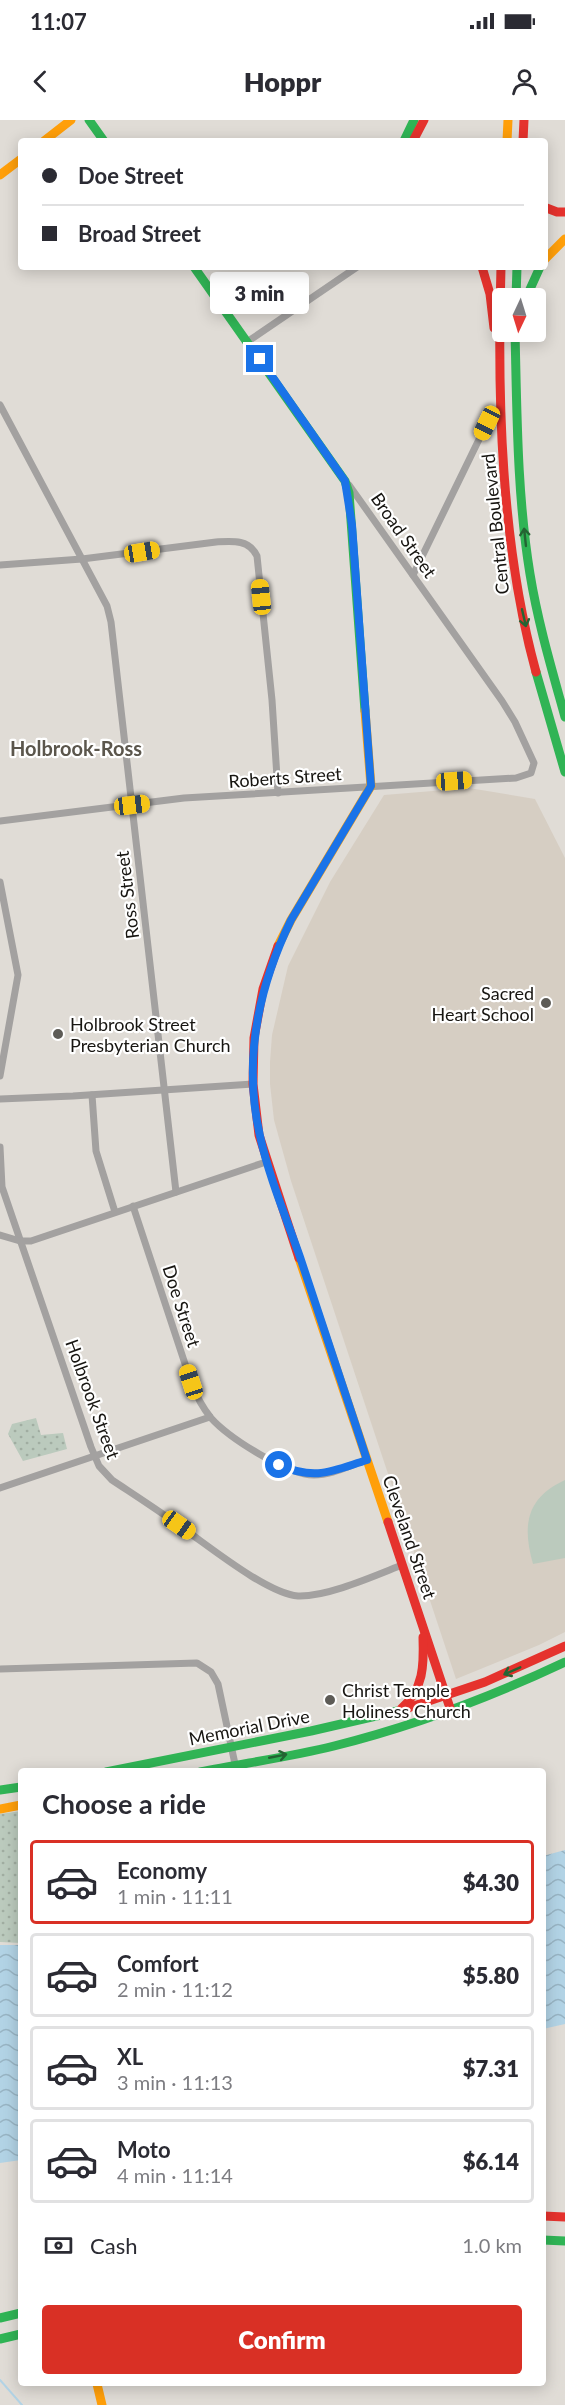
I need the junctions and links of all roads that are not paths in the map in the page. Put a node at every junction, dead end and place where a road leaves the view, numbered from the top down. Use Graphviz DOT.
graph roads {
  1 [pos="71,120"];
  2 [pos="89,120"];
  3 [pos="414,120"];
  4 [pos="424,120"];
  5 [pos="508,120"];
  6 [pos="524,120"];
  7 [pos="48,138"];
  8 [pos="102,138"];
  9 [pos="405,138"];
  10 [pos="415,138"];
  11 [pos="507,138"];
  12 [pos="523,138"];
  13 [pos="18,161"];
  14 [pos="0,175"];
  15 [pos="548,209"];
  16 [pos="565,212"];
  17 [pos="565,239"];
  18 [pos="548,256"];
  19 [pos="196,270"];
  20 [pos="353,270"];
  21 [pos="483,270"];
  22 [pos="501,270"];
  23 [pos="517,270"];
  24 [pos="539,270"];
  25 [pos="516,288"];
  26 [pos="531,288"];
  27 [pos="247,342"];
  28 [pos="515,342"];
  29 [pos="522,342"];
  30 [pos="502,392"];
  31 [pos="0,405"];
  32 [pos="519,419"];
  33 [pos="487,423"];
  34 [pos="345,481"];
  35 [pos="82,559"];
  36 [pos="0,565"];
  37 [pos="413,575"];
  38 [pos="565,717"];
  39 [pos="522,735"];
  40 [pos="565,772"];
  41 [pos="371,786"];
  42 [pos="278,793"];
  43 [pos="132,805"];
  44 [pos="0,821"];
  45 [pos="0,882"];
  46 [pos="0,1076"];
  47 [pos="252,1084"];
  48 [pos="164,1089"];
  49 [pos="92,1095"];
  50 [pos="0,1099"];
  51 [pos="0,1147"];
  52 [pos="266,1162"];
  53 [pos="176,1192"];
  54 [pos="133,1206"];
  55 [pos="115,1212"];
  56 [pos="0,1235"];
  57 [pos="20,1241"];
  58 [pos="210,1417"];
  59 [pos="94,1457"];
  60 [pos="367,1460"];
  61 [pos="0,1488"];
  62 [pos="402,1565"];
  63 [pos="423,1626"];
  64 [pos="565,1646"];
  65 [pos="565,1662"];
  66 [pos="0,1670"];
  67 [pos="446,1696"];
  68 [pos="451,1711"];
  69 [pos="396,1712"];
  70 [pos="230,1747"];
  71 [pos="235,1764"];
  72 [pos="126,1768"];
  73 [pos="218,1768"];
  74 [pos="18,1788"];
  75 [pos="0,1791"];
  76 [pos="18,1806"];
  77 [pos="0,1809"];
  78 [pos="546,2216"];
  79 [pos="565,2217"];
  80 [pos="546,2240"];
  81 [pos="565,2241"];
  82 [pos="18,2314"];
  83 [pos="0,2318"];
  84 [pos="18,2335"];
  85 [pos="0,2339"];
  86 [pos="97,2386"];
  87 [pos="102,2405"];
  1 -- 7 [label="main road"];
  2 -- 8 [label="main road"];
  3 -- 9 [label="main road"];
  4 -- 10 [label="main road"];
  5 -- 11 [label="main road"];
  6 -- 12 [label="main road"];
  13 -- 14 [label="main road"];
  15 -- 16 [label="main road"];
  17 -- 18 [label="main road"];
  19 -- 27 [label="main road, Broad Street"];
  20 -- 27 [label="street"];
  21 -- 30 [label="main road"];
  22 -- 30 [label="main road, Central Boulevard"];
  23 -- 25 [label="main road"];
  24 -- 26 [label="main road"];
  27 -- 34 [label="main road, Broad Street"];
  28 -- 32 [label="main road, Central Boulevard"];
  29 -- 32 [label="main road"];
  30 -- 40 [label="main road, Central Boulevard, one-way"];
  31 -- 35 [label="street, Ross Street"];
  38 -- 32 [label="main road, Central Boulevard, one-way"];
  33 -- 37 [label="street"];
  34 -- 37 [label="street, Broad Street"];
  34 -- 41 [label="main road"];
  35 -- 36 [label="street"];
  35 -- 42 [label="street"];
  35 -- 43 [label="street, Ross Street"];
  37 -- 39 [label="street, Broad Street"];
  39 -- 41 [label="street, Roberts Street"];
  41 -- 42 [label="street, Roberts Street"];
  41 -- 47 [label="main road, Cleveland Street"];
  42 -- 43 [label="street, Roberts Street"];
  43 -- 44 [label="street, Roberts Street"];
  43 -- 48 [label="street, Ross Street"];
  45 -- 46 [label="street"];
  47 -- 48 [label="street"];
  47 -- 52 [label="main road, Cleveland Street"];
  48 -- 49 [label="street"];
  48 -- 53 [label="street, Ross Street"];
  49 -- 50 [label="street"];
  49 -- 55 [label="street"];
  51 -- 57 [label="street, Holbrook Street"];
  52 -- 53 [label="street"];
  52 -- 60 [label="main road, Cleveland Street"];
  53 -- 54 [label="street"];
  54 -- 55 [label="street"];
  54 -- 58 [label="street, Doe Street"];
  55 -- 57 [label="street"];
  56 -- 57 [label="street"];
  57 -- 59 [label="street, Holbrook Street"];
  58 -- 59 [label="street"];
  58 -- 60 [label="street, Doe Street"];
  59 -- 61 [label="street"];
  59 -- 62 [label="street, Holbrook Street"];
  60 -- 62 [label="main road, Cleveland Street"];
  62 -- 63 [label="main road, Cleveland Street"];
  63 -- 67 [label="main road, Cleveland Street"];
  63 -- 69 [label="main road"];
  64 -- 67 [label="main road, Memorial Drive, one-way"];
  65 -- 68 [label="main road, Memorial Drive"];
  66 -- 70 [label="street"];
  67 -- 68 [label="main road, Cleveland Street"];
  67 -- 69 [label="main road, Memorial Drive"];
  71 -- 68 [label="main road, Memorial Drive, one-way"];
  69 -- 70 [label="main road, Memorial Drive"];
  70 -- 71 [label="street"];
  70 -- 72 [label="main road, Memorial Drive"];
  71 -- 73 [label="main road, Memorial Drive"];
  74 -- 75 [label="main road"];
  76 -- 77 [label="main road"];
  78 -- 79 [label="main road"];
  80 -- 81 [label="main road"];
  82 -- 83 [label="main road"];
  84 -- 85 [label="main road"];
  86 -- 87 [label="main road"];
}
